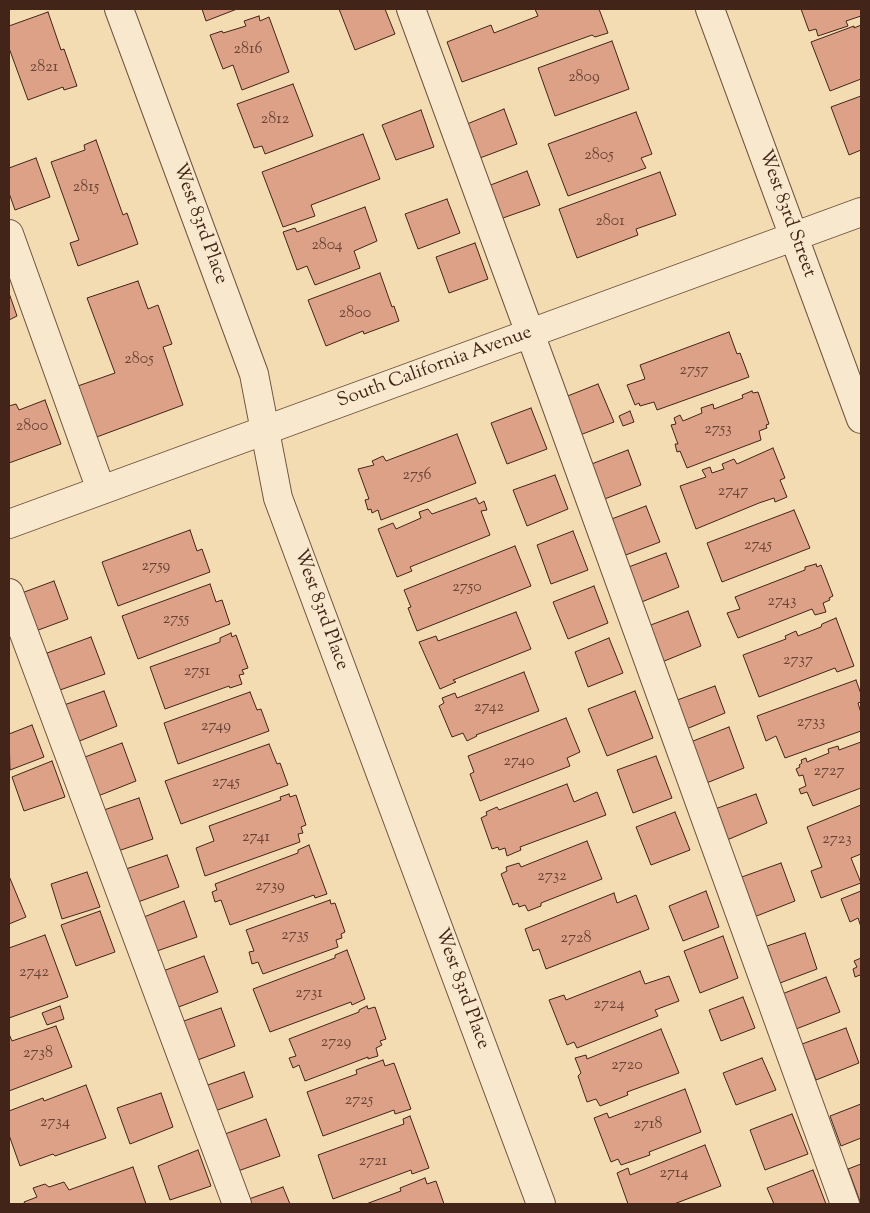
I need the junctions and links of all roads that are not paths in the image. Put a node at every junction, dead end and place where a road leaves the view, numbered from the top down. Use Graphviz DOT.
graph roads {
  1 [pos="120,9"];
  2 [pos="410,9"];
  3 [pos="710,9"];
  4 [pos="861,212"];
  5 [pos="9,234"];
  6 [pos="794,236"];
  7 [pos="530,333"];
  8 [pos="861,419"];
  9 [pos="265,431"];
  10 [pos="101,490"];
  11 [pos="9,524"];
  12 [pos="9,593"];
  13 [pos="238,1204"];
  14 [pos="541,1204"];
  15 [pos="846,1204"];
  1 -- 9 [label="street, West 83rd Place"];
  2 -- 7 [label="street"];
  3 -- 6 [label="street, West 83rd Street"];
  4 -- 6 [label="street, South California Avenue"];
  5 -- 10 [label="street"];
  6 -- 7 [label="street, South California Avenue"];
  6 -- 8 [label="street, West 83rd Street"];
  7 -- 9 [label="street, South California Avenue"];
  7 -- 15 [label="street"];
  9 -- 10 [label="street, South California Avenue"];
  9 -- 14 [label="street, West 83rd Place"];
  10 -- 11 [label="street, South California Avenue"];
  12 -- 13 [label="street"];
}
